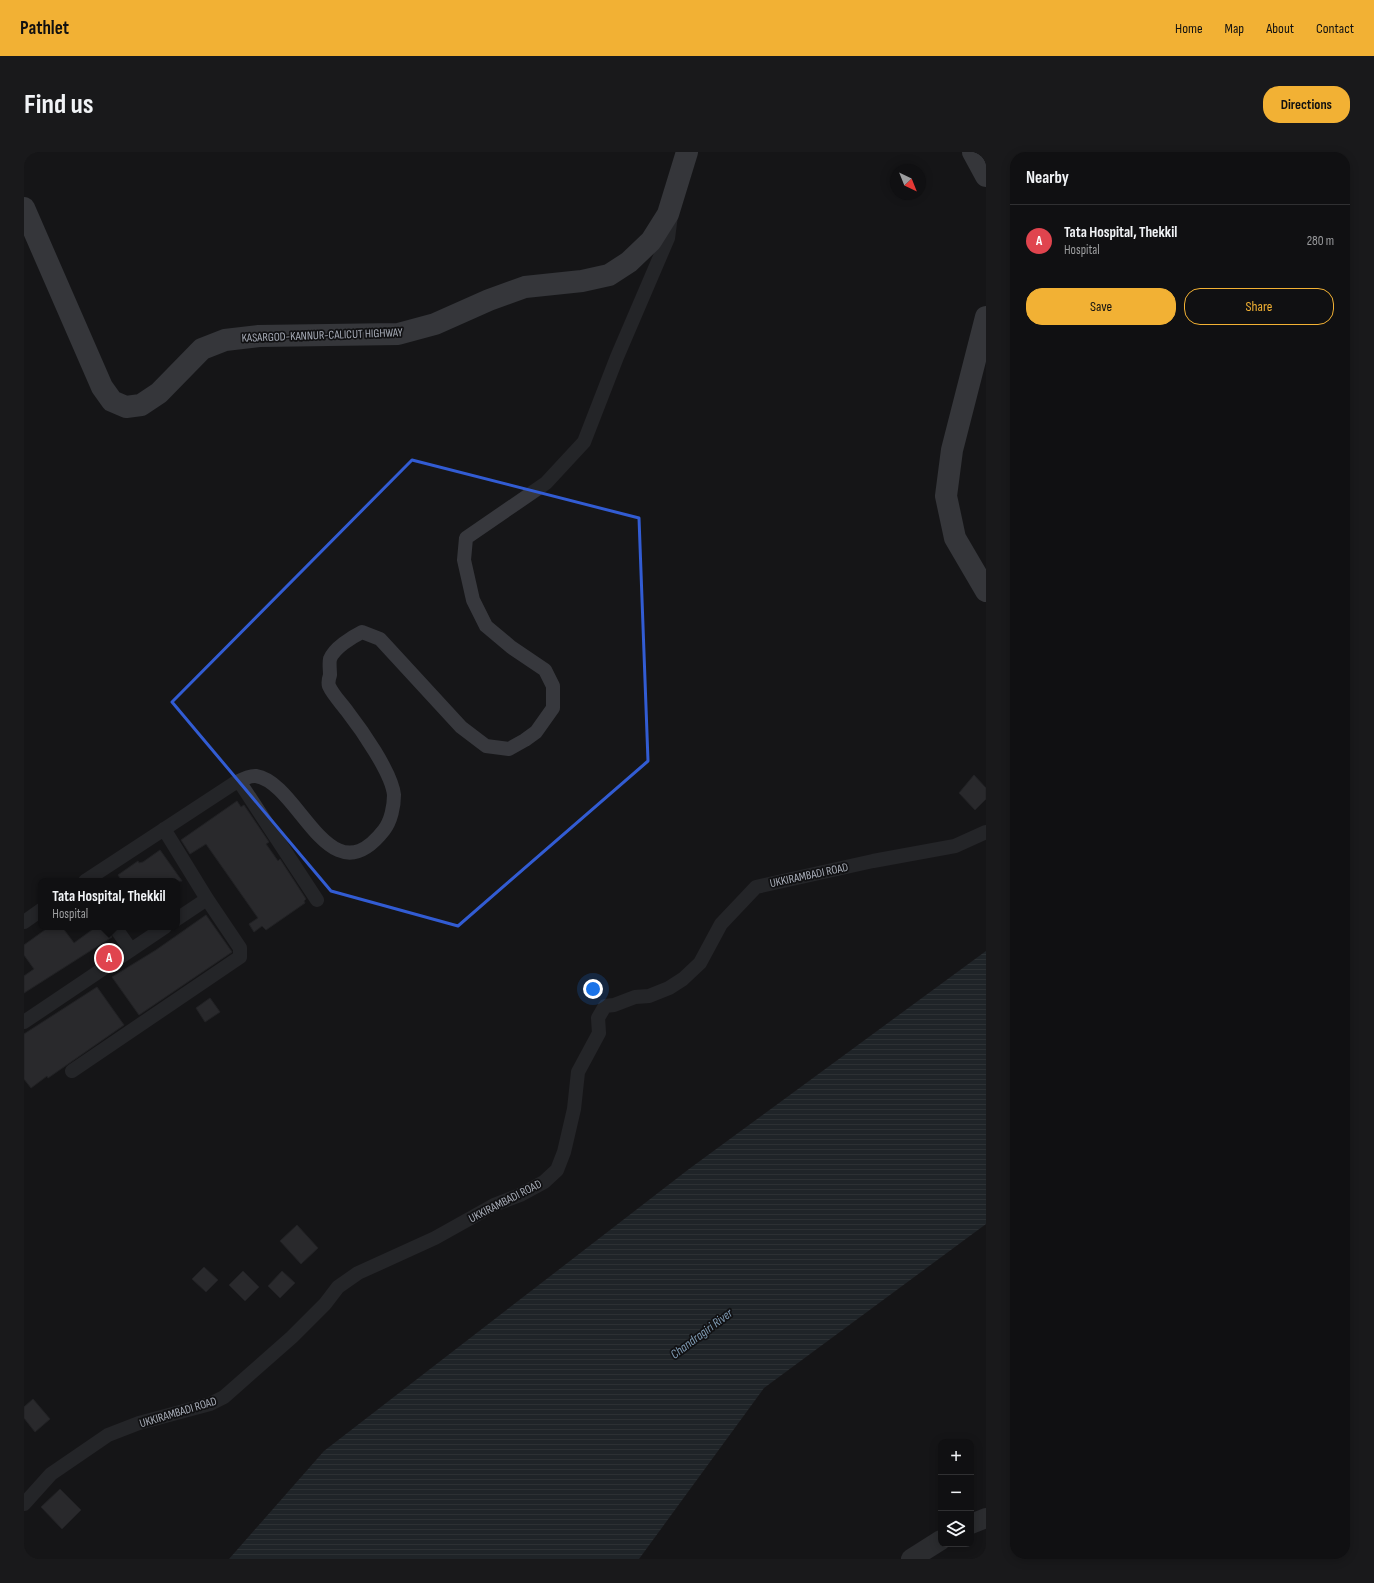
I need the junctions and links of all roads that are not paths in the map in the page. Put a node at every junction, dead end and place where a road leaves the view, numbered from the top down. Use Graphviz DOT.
graph roads {
  1 [pos="687,152"];
  2 [pos="973,152"];
  3 [pos="986,176"];
  4 [pos="672,198"];
  5 [pos="24,208"];
  6 [pos="986,317"];
  7 [pos="986,590"];
  8 [pos="239,781"];
  9 [pos="164,829"];
  10 [pos="986,832"];
  11 [pos="90,878"];
  12 [pos="207,899"];
  13 [pos="317,900"];
  14 [pos="38,912"];
  15 [pos="180,917"];
  16 [pos="24,922"];
  17 [pos="117,930"];
  18 [pos="161,930"];
  19 [pos="131,950"];
  20 [pos="24,1022"];
  21 [pos="72,1071"];
  22 [pos="24,1504"];
  23 [pos="986,1518"];
  24 [pos="974,1523"];
  25 [pos="938,1542"];
  26 [pos="911,1559"];
  1 -- 4 [label="highway, KASARGOD-KANNUR-CALICUT HIGHWAY"];
  2 -- 3 [label="highway"];
  4 -- 5 [label="highway, KASARGOD-KANNUR-CALICUT HIGHWAY"];
  4 -- 8 [label="street"];
  6 -- 7 [label="highway"];
  8 -- 9 [label="street"];
  8 -- 13 [label="street"];
  9 -- 11 [label="street"];
  9 -- 12 [label="street"];
  10 -- 22 [label="street, UKKIRAMBADI ROAD"];
  12 -- 15 [label="street"];
  12 -- 21 [label="street"];
  14 -- 16 [label="street"];
  17 -- 19 [label="street"];
  18 -- 19 [label="street"];
  19 -- 20 [label="street"];
  23 -- 24 [label="main road"];
  25 -- 26 [label="main road"];
}
